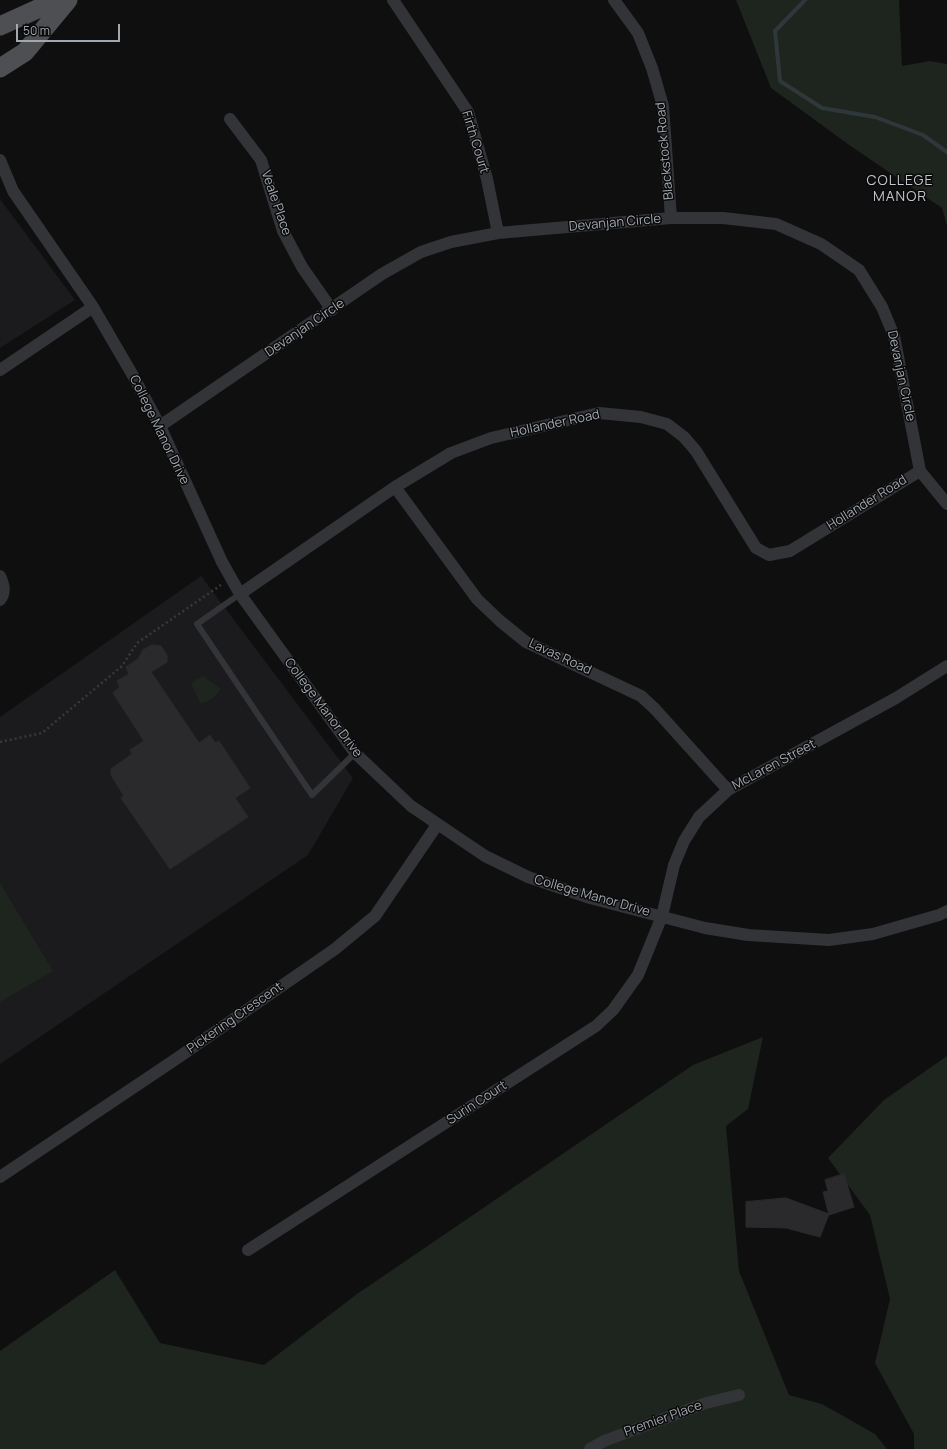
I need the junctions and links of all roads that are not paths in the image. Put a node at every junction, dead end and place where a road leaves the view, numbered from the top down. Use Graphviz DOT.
graph roads {
  1 [pos="57,0"];
  2 [pos="68,0"];
  3 [pos="393,0"];
  4 [pos="614,0"];
  5 [pos="0,26"];
  6 [pos="0,68"];
  7 [pos="230,119"];
  8 [pos="0,160"];
  9 [pos="0,182"];
  10 [pos="13,191"];
  11 [pos="671,218"];
  12 [pos="498,233"];
  13 [pos="93,307"];
  14 [pos="332,310"];
  15 [pos="0,370"];
  16 [pos="160,426"];
  17 [pos="920,471"];
  18 [pos="395,487"];
  19 [pos="947,504"];
  20 [pos="0,576"];
  21 [pos="240,594"];
  22 [pos="0,600"];
  23 [pos="947,666"];
  24 [pos="355,753"];
  25 [pos="728,790"];
  26 [pos="438,825"];
  27 [pos="947,911"];
  28 [pos="662,916"];
  29 [pos="0,1176"];
  30 [pos="248,1250"];
  31 [pos="739,1395"];
  32 [pos="590,1449"];
  1 -- 5 [label="main road"];
  2 -- 6 [label="main road"];
  3 -- 12 [label="street, Firth Court"];
  4 -- 11 [label="street, Blackstock Road"];
  7 -- 14 [label="street, Veale Place"];
  8 -- 10 [label="street, College Manor Drive"];
  9 -- 10 [label="street, College Manor Drive"];
  10 -- 13 [label="street, College Manor Drive"];
  11 -- 12 [label="street, Devanjan Circle"];
  11 -- 17 [label="street, Devanjan Circle"];
  12 -- 14 [label="street, Devanjan Circle"];
  13 -- 15 [label="street"];
  13 -- 16 [label="street, College Manor Drive"];
  14 -- 16 [label="street, Devanjan Circle"];
  16 -- 21 [label="street, College Manor Drive"];
  17 -- 18 [label="street, Hollander Road"];
  17 -- 19 [label="street, Devanjan Circle"];
  18 -- 21 [label="street, Hollander Road"];
  18 -- 25 [label="street, Lavas Road"];
  20 -- 22 [label="street"];
  21 -- 24 [label="street, College Manor Drive"];
  21 -- 24 [label="lane"];
  23 -- 25 [label="street, McLaren Street"];
  24 -- 26 [label="street, College Manor Drive"];
  25 -- 28 [label="street, McLaren Street"];
  26 -- 28 [label="street, College Manor Drive"];
  26 -- 29 [label="street, Pickering Crescent"];
  27 -- 28 [label="street, College Manor Drive"];
  28 -- 30 [label="street, Surin Court"];
  31 -- 32 [label="street, Premier Place"];
}
